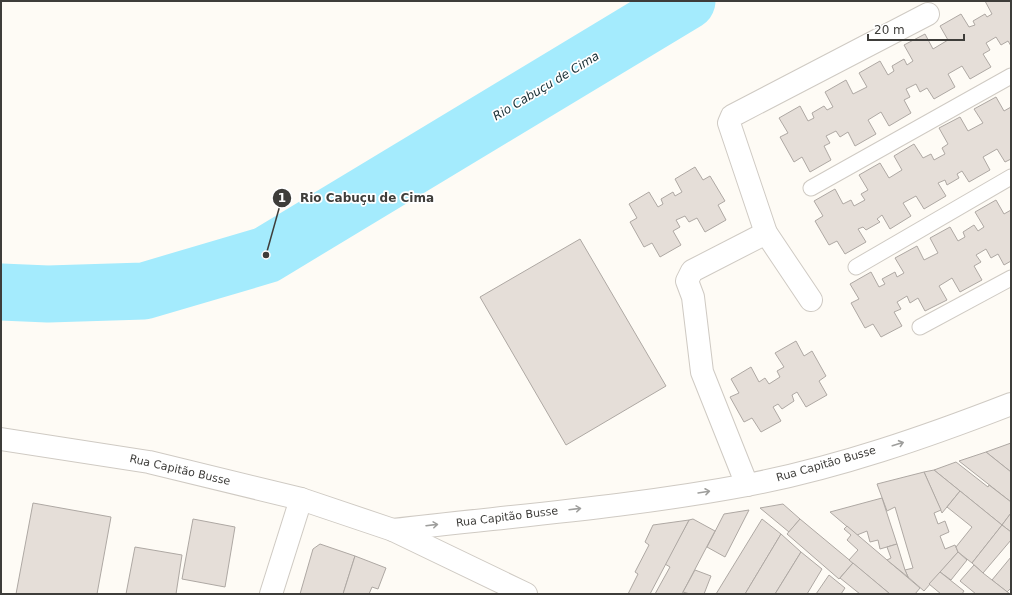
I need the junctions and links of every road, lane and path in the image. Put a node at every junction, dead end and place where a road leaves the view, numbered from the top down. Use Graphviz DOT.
graph roads {
  1 [pos="928,14"];
  2 [pos="1011,76"];
  3 [pos="1011,177"];
  4 [pos="811,188"];
  5 [pos="766,233"];
  6 [pos="856,267"];
  7 [pos="1011,278"];
  8 [pos="811,300"];
  9 [pos="920,327"];
  10 [pos="1011,404"];
  11 [pos="1,439"];
  12 [pos="747,485"];
  13 [pos="301,499"];
  14 [pos="393,530"];
  15 [pos="271,594"];
  16 [pos="526,594"];
  1 -- 5 [label="street"];
  2 -- 4 [label="lane"];
  3 -- 6 [label="lane"];
  5 -- 8 [label="street"];
  5 -- 12 [label="street"];
  7 -- 9 [label="lane"];
  12 -- 10 [label="street, Rua Capitão Busse, one-way"];
  11 -- 13 [label="street, Rua Capitão Busse"];
  14 -- 12 [label="street, Rua Capitão Busse, one-way"];
  13 -- 14 [label="street, Rua Capitão Busse"];
  13 -- 15 [label="street"];
  14 -- 16 [label="street"];
}
